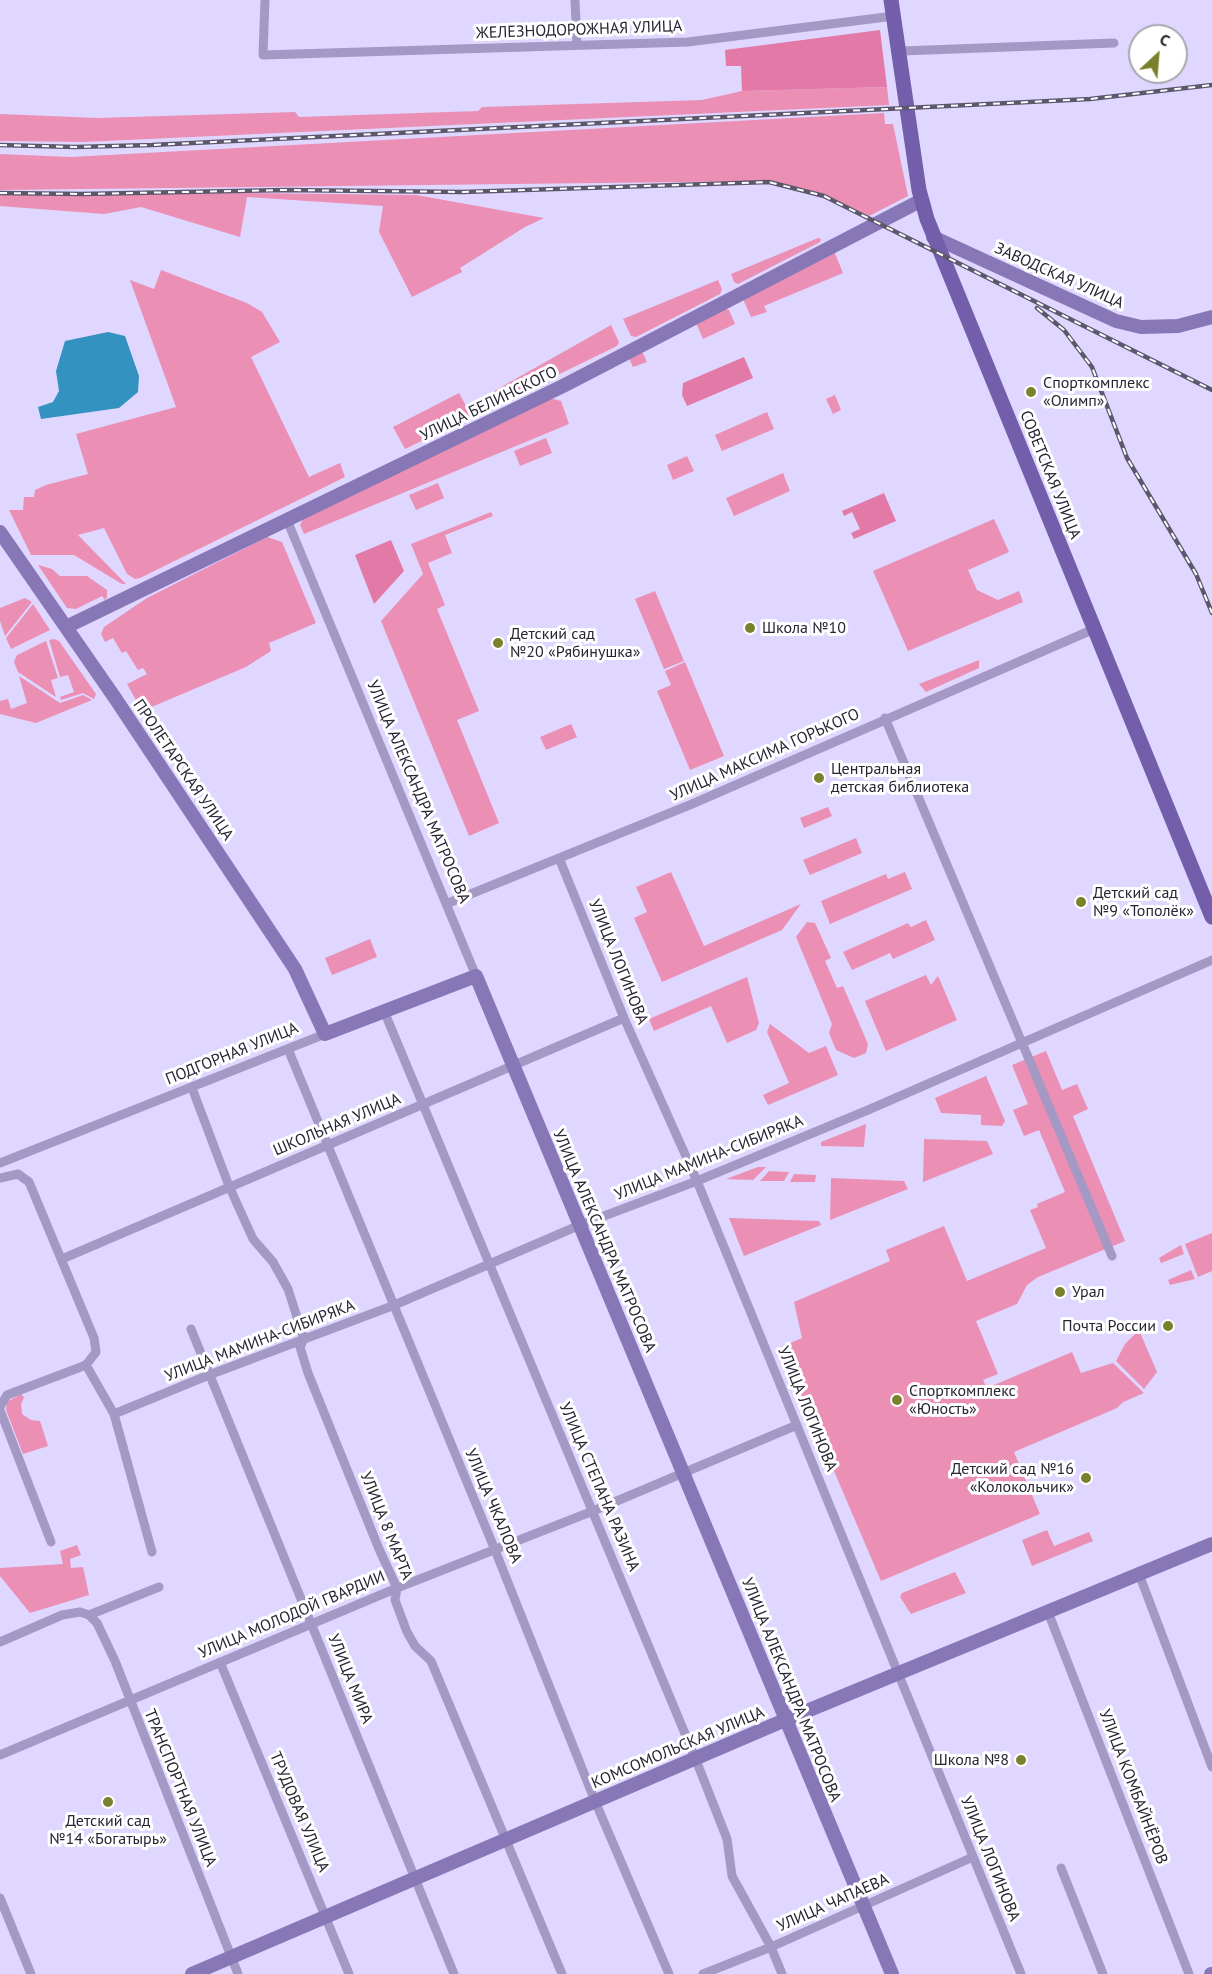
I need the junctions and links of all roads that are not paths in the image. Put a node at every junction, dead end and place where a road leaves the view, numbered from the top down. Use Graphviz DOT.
graph roads {
  1 [pos="266,0"];
  2 [pos="575,0"];
  3 [pos="891,0"];
  4 [pos="894,16"];
  5 [pos="1114,43"];
  6 [pos="578,45"];
  7 [pos="901,51"];
  8 [pos="922,200"];
  9 [pos="933,237"];
  10 [pos="1212,317"];
  11 [pos="287,520"];
  12 [pos="0,532"];
  13 [pos="66,627"];
  14 [pos="1094,629"];
  15 [pos="885,718"];
  16 [pos="559,858"];
  17 [pos="446,904"];
  18 [pos="1212,917"];
  19 [pos="1212,960"];
  20 [pos="476,976"];
  21 [pos="384,1011"];
  22 [pos="624,1018"];
  23 [pos="325,1034"];
  24 [pos="1023,1042"];
  25 [pos="288,1049"];
  26 [pos="512,1065"];
  27 [pos="192,1088"];
  28 [pos="422,1105"];
  29 [pos="327,1145"];
  30 [pos="0,1163"];
  31 [pos="0,1178"];
  32 [pos="696,1181"];
  33 [pos="229,1186"];
  34 [pos="580,1225"];
  35 [pos="1112,1257"];
  36 [pos="62,1259"];
  37 [pos="489,1265"];
  38 [pos="392,1306"];
  39 [pos="191,1329"];
  40 [pos="304,1339"];
  41 [pos="86,1365"];
  42 [pos="208,1375"];
  43 [pos="0,1408"];
  44 [pos="114,1414"];
  45 [pos="797,1425"];
  46 [pos="682,1472"];
  47 [pos="593,1511"];
  48 [pos="51,1542"];
  49 [pos="1212,1544"];
  50 [pos="495,1550"];
  51 [pos="152,1552"];
  52 [pos="1139,1574"];
  53 [pos="159,1587"];
  54 [pos="397,1588"];
  55 [pos="1048,1612"];
  56 [pos="89,1615"];
  57 [pos="311,1624"];
  58 [pos="0,1642"];
  59 [pos="220,1662"];
  60 [pos="899,1673"];
  61 [pos="129,1699"];
  62 [pos="785,1720"];
  63 [pos="0,1755"];
  64 [pos="696,1760"];
  65 [pos="1212,1767"];
  66 [pos="595,1801"];
  67 [pos="505,1841"];
  68 [pos="973,1857"];
  69 [pos="1061,1868"];
  70 [pos="415,1879"];
  71 [pos="0,1898"];
  72 [pos="862,1907"];
  73 [pos="326,1917"];
  74 [pos="771,1947"];
  75 [pos="231,1957"];
  76 [pos="31,1974"];
  77 [pos="192,1974"];
  78 [pos="238,1974"];
  79 [pos="349,1974"];
  80 [pos="454,1974"];
  81 [pos="562,1974"];
  82 [pos="669,1974"];
  83 [pos="704,1974"];
  84 [pos="782,1974"];
  85 [pos="892,1974"];
  86 [pos="1021,1974"];
  87 [pos="1103,1974"];
  88 [pos="1189,1974"];
  1 -- 6 [label="street, ЖЕЛЕЗНОДОРОЖНАЯ УЛИЦА"];
  2 -- 6 [label="street"];
  3 -- 4 [label="main road, СОВЕТСКАЯ УЛИЦА"];
  4 -- 6 [label="street, ЖЕЛЕЗНОДОРОЖНАЯ УЛИЦА"];
  4 -- 7 [label="main road, СОВЕТСКАЯ УЛИЦА"];
  5 -- 7 [label="street"];
  7 -- 8 [label="main road, СОВЕТСКАЯ УЛИЦА"];
  8 -- 9 [label="main road, СОВЕТСКАЯ УЛИЦА"];
  8 -- 11 [label="street, УЛИЦА БЕЛИНСКОГО"];
  9 -- 10 [label="street, ЗАВОДСКАЯ УЛИЦА"];
  9 -- 14 [label="main road, СОВЕТСКАЯ УЛИЦА"];
  11 -- 13 [label="street, УЛИЦА БЕЛИНСКОГО"];
  11 -- 17 [label="street, УЛИЦА АЛЕКСАНДРА МАТРОСОВА"];
  12 -- 13 [label="street, ПРОЛЕТАРСКАЯ УЛИЦА"];
  13 -- 23 [label="street, ПРОЛЕТАРСКАЯ УЛИЦА"];
  14 -- 15 [label="street, УЛИЦА МАКСИМА ГОРЬКОГО"];
  14 -- 18 [label="main road, СОВЕТСКАЯ УЛИЦА"];
  15 -- 16 [label="street, УЛИЦА МАКСИМА ГОРЬКОГО"];
  15 -- 24 [label="street"];
  16 -- 17 [label="street, УЛИЦА МАКСИМА ГОРЬКОГО"];
  16 -- 22 [label="street, УЛИЦА ЛОГИНОВА"];
  17 -- 20 [label="street, УЛИЦА АЛЕКСАНДРА МАТРОСОВА"];
  19 -- 24 [label="street, УЛИЦА МАМИНА-СИБИРЯКА"];
  20 -- 21 [label="street, ПОДГОРНАЯ УЛИЦА"];
  20 -- 26 [label="street, УЛИЦА АЛЕКСАНДРА МАТРОСОВА"];
  21 -- 23 [label="street, ПОДГОРНАЯ УЛИЦА"];
  21 -- 28 [label="street, УЛИЦА СТЕПАНА РАЗИНА"];
  22 -- 26 [label="street, ШКОЛЬНАЯ УЛИЦА"];
  22 -- 32 [label="street, УЛИЦА ЛОГИНОВА"];
  23 -- 25 [label="street, ПОДГОРНАЯ УЛИЦА"];
  24 -- 32 [label="street, УЛИЦА МАМИНА-СИБИРЯКА"];
  24 -- 35 [label="street"];
  25 -- 27 [label="street, ПОДГОРНАЯ УЛИЦА"];
  25 -- 29 [label="street, УЛИЦА ЧКАЛОВА"];
  26 -- 28 [label="street, ШКОЛЬНАЯ УЛИЦА"];
  26 -- 34 [label="street, УЛИЦА АЛЕКСАНДРА МАТРОСОВА"];
  27 -- 30 [label="street, ПОДГОРНАЯ УЛИЦА"];
  27 -- 33 [label="street, УЛИЦА 8 МАРТА"];
  28 -- 29 [label="street, ШКОЛЬНАЯ УЛИЦА"];
  28 -- 37 [label="street, УЛИЦА СТЕПАНА РАЗИНА"];
  29 -- 33 [label="street, ШКОЛЬНАЯ УЛИЦА"];
  29 -- 38 [label="street, УЛИЦА ЧКАЛОВА"];
  31 -- 36 [label="street"];
  32 -- 34 [label="street, УЛИЦА МАМИНА-СИБИРЯКА"];
  32 -- 45 [label="street, УЛИЦА ЛОГИНОВА"];
  33 -- 36 [label="street, ШКОЛЬНАЯ УЛИЦА"];
  33 -- 40 [label="street, УЛИЦА 8 МАРТА"];
  34 -- 37 [label="street, УЛИЦА МАМИНА-СИБИРЯКА"];
  34 -- 46 [label="street, УЛИЦА АЛЕКСАНДРА МАТРОСОВА"];
  36 -- 41 [label="street"];
  37 -- 38 [label="street, УЛИЦА МАМИНА-СИБИРЯКА"];
  37 -- 47 [label="street, УЛИЦА СТЕПАНА РАЗИНА"];
  38 -- 40 [label="street, УЛИЦА МАМИНА-СИБИРЯКА"];
  38 -- 50 [label="street, УЛИЦА ЧКАЛОВА"];
  39 -- 42 [label="street, УЛИЦА МИРА"];
  40 -- 42 [label="street, УЛИЦА МАМИНА-СИБИРЯКА"];
  40 -- 54 [label="street, УЛИЦА 8 МАРТА"];
  41 -- 43 [label="street"];
  41 -- 44 [label="street"];
  42 -- 44 [label="street, УЛИЦА МАМИНА-СИБИРЯКА"];
  42 -- 57 [label="street, УЛИЦА МИРА"];
  43 -- 48 [label="street"];
  44 -- 51 [label="street"];
  45 -- 46 [label="street, УЛИЦА МОЛОДОЙ ГВАРДИИ"];
  45 -- 60 [label="street, УЛИЦА ЛОГИНОВА"];
  46 -- 47 [label="street, УЛИЦА МОЛОДОЙ ГВАРДИИ"];
  46 -- 62 [label="street, УЛИЦА АЛЕКСАНДРА МАТРОСОВА"];
  47 -- 50 [label="street, УЛИЦА МОЛОДОЙ ГВАРДИИ"];
  47 -- 64 [label="street, УЛИЦА СТЕПАНА РАЗИНА"];
  49 -- 52 [label="street, КОМСОМОЛЬСКАЯ УЛИЦА"];
  50 -- 54 [label="street, УЛИЦА МОЛОДОЙ ГВАРДИИ"];
  50 -- 66 [label="street, УЛИЦА ЧКАЛОВА"];
  52 -- 55 [label="street, КОМСОМОЛЬСКАЯ УЛИЦА"];
  52 -- 65 [label="street"];
  53 -- 56 [label="street"];
  54 -- 57 [label="street, УЛИЦА МОЛОДОЙ ГВАРДИИ"];
  54 -- 67 [label="street, УЛИЦА 8 МАРТА"];
  55 -- 60 [label="street, КОМСОМОЛЬСКАЯ УЛИЦА"];
  55 -- 88 [label="street, УЛИЦА КОМБАЙНЁРОВ"];
  56 -- 58 [label="street"];
  56 -- 61 [label="street, ТРАНСПОРТНАЯ УЛИЦА"];
  57 -- 59 [label="street, УЛИЦА МОЛОДОЙ ГВАРДИИ"];
  57 -- 70 [label="street, УЛИЦА МИРА"];
  59 -- 61 [label="street, УЛИЦА МОЛОДОЙ ГВАРДИИ"];
  59 -- 73 [label="street, ТРУДОВАЯ УЛИЦА"];
  60 -- 62 [label="street, КОМСОМОЛЬСКАЯ УЛИЦА"];
  60 -- 68 [label="street, УЛИЦА ЛОГИНОВА"];
  61 -- 63 [label="street, УЛИЦА МОЛОДОЙ ГВАРДИИ"];
  61 -- 75 [label="street, ТРАНСПОРТНАЯ УЛИЦА"];
  62 -- 64 [label="street, КОМСОМОЛЬСКАЯ УЛИЦА"];
  62 -- 72 [label="street, УЛИЦА АЛЕКСАНДРА МАТРОСОВА"];
  64 -- 66 [label="street, КОМСОМОЛЬСКАЯ УЛИЦА"];
  64 -- 74 [label="street, УЛИЦА СТЕПАНА РАЗИНА"];
  66 -- 67 [label="street, КОМСОМОЛЬСКАЯ УЛИЦА"];
  66 -- 82 [label="street, УЛИЦА ЧКАЛОВА"];
  67 -- 70 [label="street, КОМСОМОЛЬСКАЯ УЛИЦА"];
  67 -- 81 [label="street, УЛИЦА 8 МАРТА"];
  68 -- 72 [label="street, УЛИЦА ЧАПАЕВА"];
  68 -- 86 [label="street, УЛИЦА ЛОГИНОВА"];
  69 -- 87 [label="street"];
  70 -- 73 [label="street, КОМСОМОЛЬСКАЯ УЛИЦА"];
  70 -- 80 [label="street, УЛИЦА МИРА"];
  71 -- 76 [label="street"];
  72 -- 74 [label="street, УЛИЦА ЧАПАЕВА"];
  72 -- 85 [label="street, УЛИЦА АЛЕКСАНДРА МАТРОСОВА"];
  73 -- 75 [label="street, КОМСОМОЛЬСКАЯ УЛИЦА"];
  73 -- 79 [label="street, ТРУДОВАЯ УЛИЦА"];
  74 -- 83 [label="street, УЛИЦА ЧАПАЕВА"];
  74 -- 84 [label="street, УЛИЦА СТЕПАНА РАЗИНА"];
  75 -- 77 [label="street, КОМСОМОЛЬСКАЯ УЛИЦА"];
  75 -- 78 [label="street, ТРАНСПОРТНАЯ УЛИЦА"];
}
